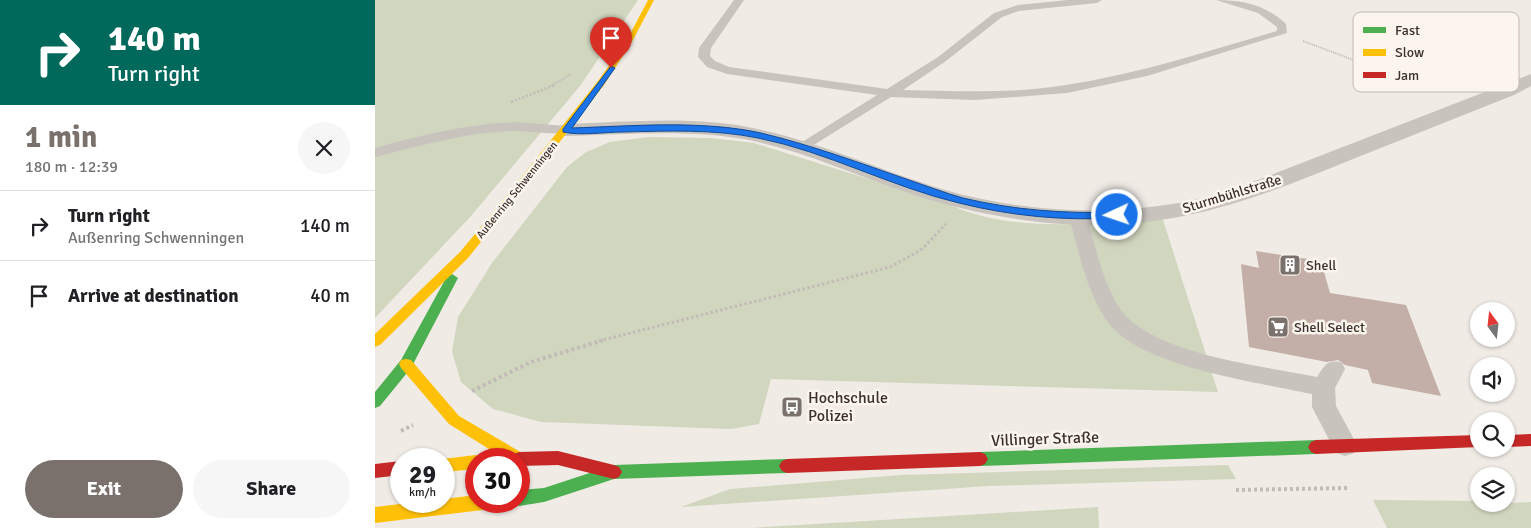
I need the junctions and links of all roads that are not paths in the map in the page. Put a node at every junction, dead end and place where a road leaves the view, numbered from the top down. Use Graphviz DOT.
graph roads {
  1 [pos="651,0"];
  2 [pos="739,0"];
  3 [pos="1097,0"];
  4 [pos="1221,0"];
  5 [pos="1531,79"];
  6 [pos="1519,85"];
  7 [pos="1504,92"];
  8 [pos="891,93"];
  9 [pos="566,130"];
  10 [pos="804,147"];
  11 [pos="375,153"];
  12 [pos="1078,217"];
  13 [pos="464,255"];
  14 [pos="375,342"];
  15 [pos="406,364"];
  16 [pos="375,402"];
  17 [pos="1531,440"];
  18 [pos="1470,441"];
  19 [pos="1515,441"];
  20 [pos="1345,444"];
  21 [pos="501,448"];
  22 [pos="530,459"];
  23 [pos="390,469"];
  24 [pos="375,471"];
  25 [pos="613,472"];
  26 [pos="530,497"];
  27 [pos="465,504"];
  28 [pos="375,515"];
  1 -- 9 [label="street, Außenring Schwenningen"];
  2 -- 8 [label="lane"];
  3 -- 8 [label="lane"];
  4 -- 8 [label="lane"];
  5 -- 6 [label="street, Sturmbühlstraße"];
  7 -- 12 [label="street, Sturmbühlstraße"];
  8 -- 10 [label="lane"];
  9 -- 10 [label="street, Sturmbühlstraße"];
  9 -- 11 [label="lane"];
  9 -- 13 [label="street, Außenring Schwenningen"];
  10 -- 12 [label="street, Sturmbühlstraße"];
  12 -- 20 [label="lane"];
  13 -- 14 [label="street, Außenring Schwenningen"];
  13 -- 15 [label="street, Außenring Schwenningen"];
  15 -- 16 [label="street, Außenring Schwenningen"];
  15 -- 21 [label="street"];
  17 -- 19 [label="street"];
  18 -- 20 [label="street, Villinger Straße"];
  20 -- 25 [label="street, Villinger Straße"];
  22 -- 25 [label="street, Villinger Straße"];
  23 -- 24 [label="street"];
  25 -- 26 [label="street, Villinger Straße"];
  27 -- 28 [label="street"];
}
